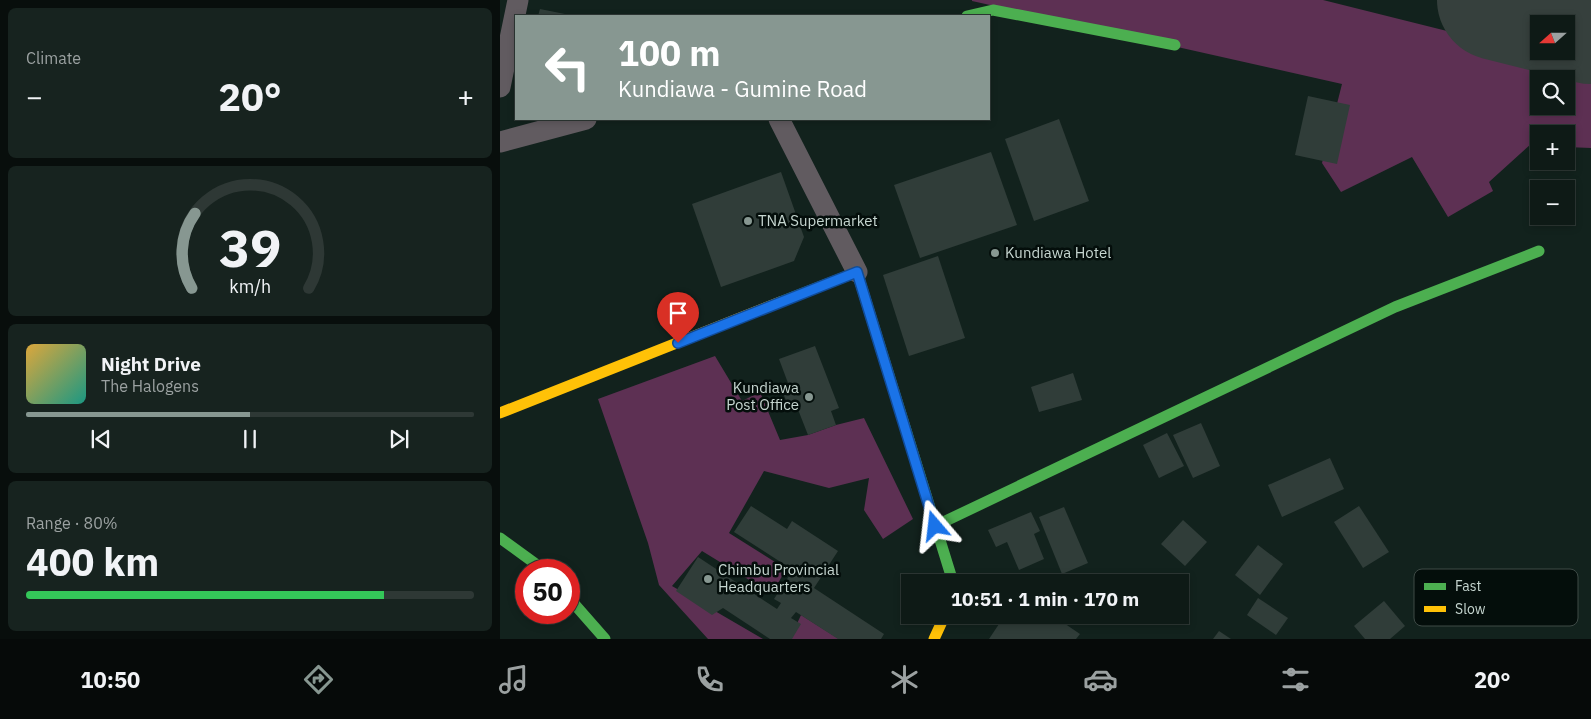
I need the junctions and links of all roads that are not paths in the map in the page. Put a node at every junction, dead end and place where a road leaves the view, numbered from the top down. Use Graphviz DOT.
graph roads {
  1 [pos="518,0"];
  2 [pos="971,15"];
  3 [pos="1175,45"];
  4 [pos="500,87"];
  5 [pos="582,120"];
  6 [pos="780,120"];
  7 [pos="500,142"];
  8 [pos="1539,251"];
  9 [pos="857,272"];
  10 [pos="500,413"];
  11 [pos="935,526"];
  12 [pos="500,538"];
  13 [pos="529,559"];
  14 [pos="950,574"];
  15 [pos="580,611"];
  16 [pos="941,624"];
  17 [pos="605,639"];
  18 [pos="934,639"];
  1 -- 4 [label="street"];
  2 -- 3 [label="main road"];
  5 -- 7 [label="street"];
  6 -- 9 [label="street"];
  8 -- 11 [label="main road"];
  9 -- 10 [label="main road"];
  9 -- 11 [label="main road"];
  11 -- 14 [label="main road"];
  12 -- 13 [label="main road"];
  15 -- 17 [label="main road"];
  16 -- 18 [label="main road"];
}
